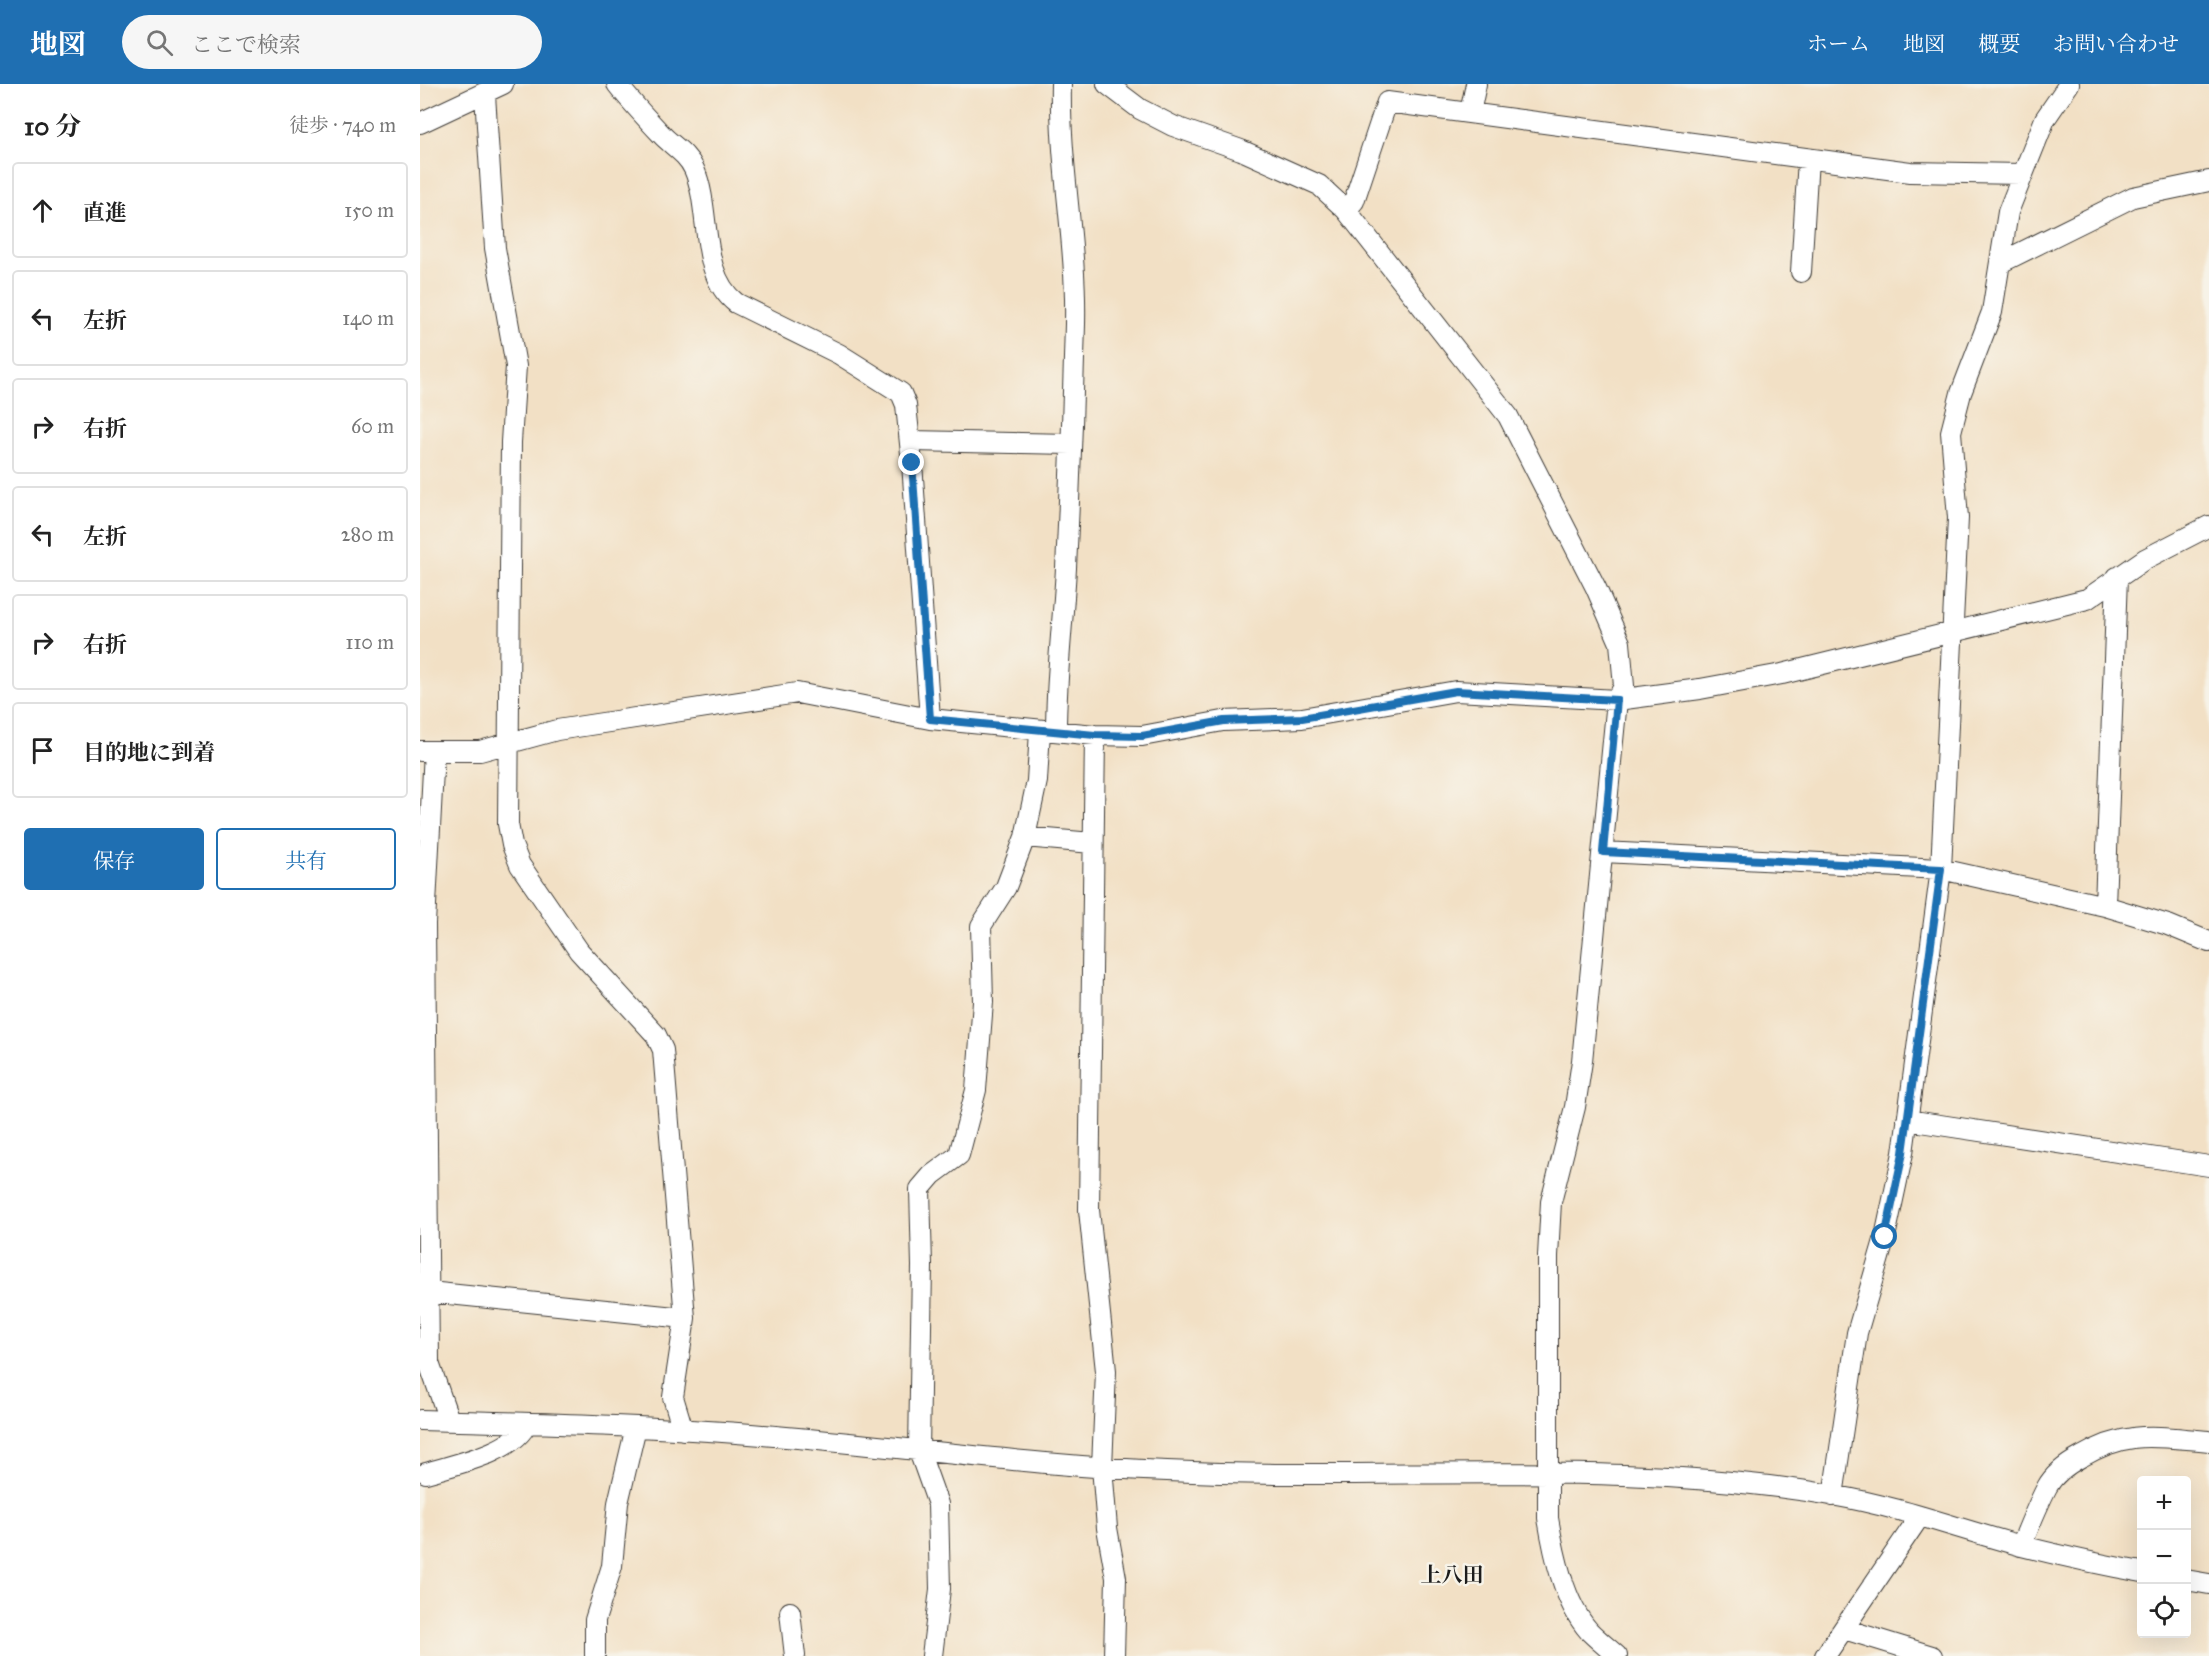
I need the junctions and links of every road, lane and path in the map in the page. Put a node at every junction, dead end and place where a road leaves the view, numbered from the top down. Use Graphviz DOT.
graph roads {
  1 [pos="503,84"];
  2 [pos="616,84"];
  3 [pos="1061,84"];
  4 [pos="1107,84"];
  5 [pos="1476,84"];
  6 [pos="2069,84"];
  7 [pos="485,94"];
  8 [pos="1470,113"];
  9 [pos="420,123"];
  10 [pos="1808,159"];
  11 [pos="2022,174"];
  12 [pos="2209,181"];
  13 [pos="1346,210"];
  14 [pos="2002,261"];
  15 [pos="1801,272"];
  16 [pos="909,441"];
  17 [pos="1071,444"];
  18 [pos="2209,526"];
  19 [pos="2117,577"];
  20 [pos="1953,632"];
  21 [pos="1617,700"];
  22 [pos="930,719"];
  23 [pos="1048,731"];
  24 [pos="1095,735"];
  25 [pos="509,744"];
  26 [pos="427,751"];
  27 [pos="1025,837"];
  28 [pos="1092,843"];
  29 [pos="1603,852"];
  30 [pos="1941,869"];
  31 [pos="2104,906"];
  32 [pos="2209,942"];
  33 [pos="1907,1120"];
  34 [pos="2209,1166"];
  35 [pos="429,1292"];
  36 [pos="685,1318"];
  37 [pos="420,1420"];
  38 [pos="448,1420"];
  39 [pos="527,1423"];
  40 [pos="636,1427"];
  41 [pos="683,1430"];
  42 [pos="2209,1441"];
  43 [pos="919,1451"];
  44 [pos="1102,1467"];
  45 [pos="426,1473"];
  46 [pos="1547,1474"];
  47 [pos="1833,1496"];
  48 [pos="1920,1516"];
  49 [pos="2021,1546"];
  50 [pos="2137,1571"];
  51 [pos="2191,1581"];
  52 [pos="2209,1584"];
  53 [pos="789,1612"];
  54 [pos="1844,1629"];
  55 [pos="595,1656"];
  56 [pos="795,1656"];
  57 [pos="932,1656"];
  58 [pos="1114,1656"];
  59 [pos="1617,1656"];
  60 [pos="1825,1656"];
  61 [pos="1932,1656"];
  1 -- 7 [label="street"];
  2 -- 16 [label="street"];
  3 -- 17 [label="street"];
  4 -- 13 [label="street"];
  5 -- 8 [label="street"];
  6 -- 11 [label="street"];
  7 -- 9 [label="street"];
  7 -- 25 [label="street"];
  8 -- 10 [label="street"];
  8 -- 13 [label="street"];
  10 -- 11 [label="street"];
  10 -- 15 [label="street"];
  11 -- 14 [label="street"];
  12 -- 14 [label="street"];
  13 -- 21 [label="street"];
  14 -- 20 [label="street"];
  16 -- 17 [label="street"];
  16 -- 22 [label="street"];
  17 -- 23 [label="street"];
  18 -- 19 [label="street"];
  19 -- 20 [label="street"];
  19 -- 31 [label="street"];
  20 -- 21 [label="street"];
  20 -- 30 [label="street"];
  21 -- 24 [label="street"];
  21 -- 29 [label="street"];
  22 -- 23 [label="street"];
  22 -- 25 [label="street"];
  23 -- 24 [label="street"];
  23 -- 27 [label="street"];
  24 -- 28 [label="street"];
  25 -- 26 [label="street"];
  25 -- 36 [label="street"];
  26 -- 35 [label="street"];
  27 -- 28 [label="street"];
  27 -- 43 [label="street"];
  28 -- 44 [label="street"];
  29 -- 30 [label="street"];
  29 -- 46 [label="street"];
  30 -- 31 [label="street"];
  30 -- 33 [label="street"];
  31 -- 32 [label="street"];
  33 -- 34 [label="street"];
  33 -- 47 [label="street"];
  35 -- 36 [label="street"];
  35 -- 38 [label="street"];
  36 -- 41 [label="street"];
  37 -- 38 [label="street"];
  38 -- 39 [label="street"];
  39 -- 40 [label="street"];
  39 -- 45 [label="street"];
  40 -- 41 [label="street"];
  40 -- 55 [label="street"];
  41 -- 43 [label="street"];
  42 -- 49 [label="street"];
  43 -- 44 [label="street"];
  43 -- 57 [label="street"];
  44 -- 46 [label="street"];
  44 -- 58 [label="street"];
  46 -- 47 [label="street"];
  46 -- 59 [label="street"];
  47 -- 48 [label="street"];
  48 -- 49 [label="street"];
  48 -- 54 [label="street"];
  49 -- 50 [label="street"];
  51 -- 52 [label="street"];
  53 -- 56 [label="street"];
  54 -- 60 [label="street"];
  54 -- 61 [label="street"];
}
